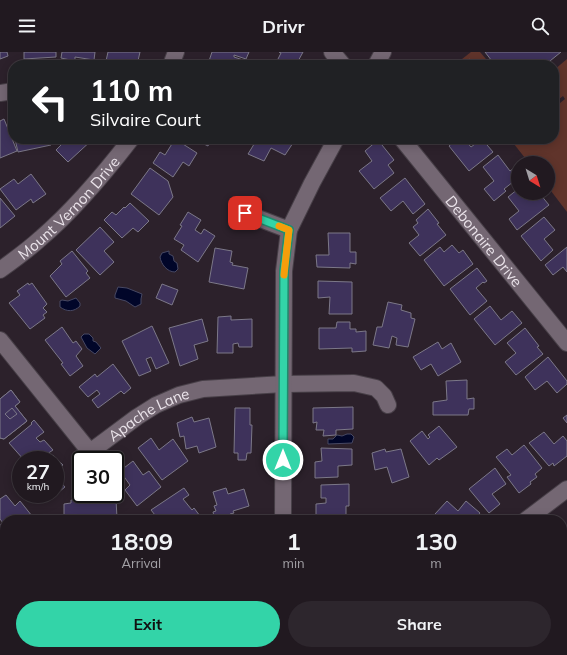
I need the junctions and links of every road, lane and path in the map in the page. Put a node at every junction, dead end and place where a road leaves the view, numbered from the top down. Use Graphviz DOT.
graph roads {
  1 [pos="332,52"];
  2 [pos="339,60"];
  3 [pos="127,144"];
  4 [pos="333,144"];
  5 [pos="406,144"];
  6 [pos="245,213"];
  7 [pos="289,230"];
  8 [pos="0,270"];
  9 [pos="0,340"];
  10 [pos="567,343"];
  11 [pos="284,384"];
  12 [pos="388,405"];
  13 [pos="567,489"];
  14 [pos="283,515"];
  15 [pos="533,515"];
  1 -- 2 [label="street"];
  3 -- 8 [label="street, Mount Vernon Drive"];
  4 -- 7 [label="street"];
  5 -- 10 [label="street, Debonaire Drive"];
  6 -- 7 [label="street"];
  7 -- 11 [label="street"];
  9 -- 11 [label="street, Apache Lane"];
  11 -- 12 [label="street"];
  11 -- 14 [label="street"];
  13 -- 15 [label="street"];
}
